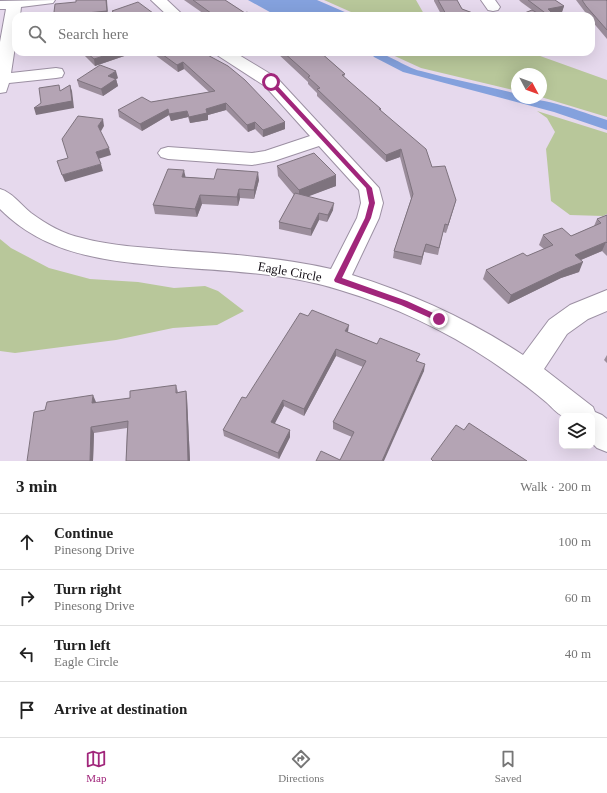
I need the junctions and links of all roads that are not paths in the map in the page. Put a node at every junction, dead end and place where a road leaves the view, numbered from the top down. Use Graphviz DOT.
graph roads {
  1 [pos="48,0"];
  2 [pos="158,0"];
  3 [pos="10,3"];
  4 [pos="172,12"];
  5 [pos="230,56"];
  6 [pos="56,73"];
  7 [pos="1,84"];
  8 [pos="323,138"];
  9 [pos="168,154"];
  10 [pos="0,196"];
  11 [pos="338,280"];
  12 [pos="607,300"];
  13 [pos="527,371"];
  14 [pos="579,413"];
  15 [pos="595,427"];
  16 [pos="607,438"];
  1 -- 3 [label="street"];
  2 -- 4 [label="street"];
  3 -- 7 [label="street"];
  5 -- 8 [label="street"];
  6 -- 7 [label="street"];
  8 -- 9 [label="street"];
  8 -- 11 [label="street"];
  10 -- 11 [label="street, Eagle Circle"];
  11 -- 13 [label="street, Eagle Circle"];
  12 -- 13 [label="street"];
  13 -- 14 [label="street, Eagle Circle"];
  15 -- 16 [label="street"];
}
